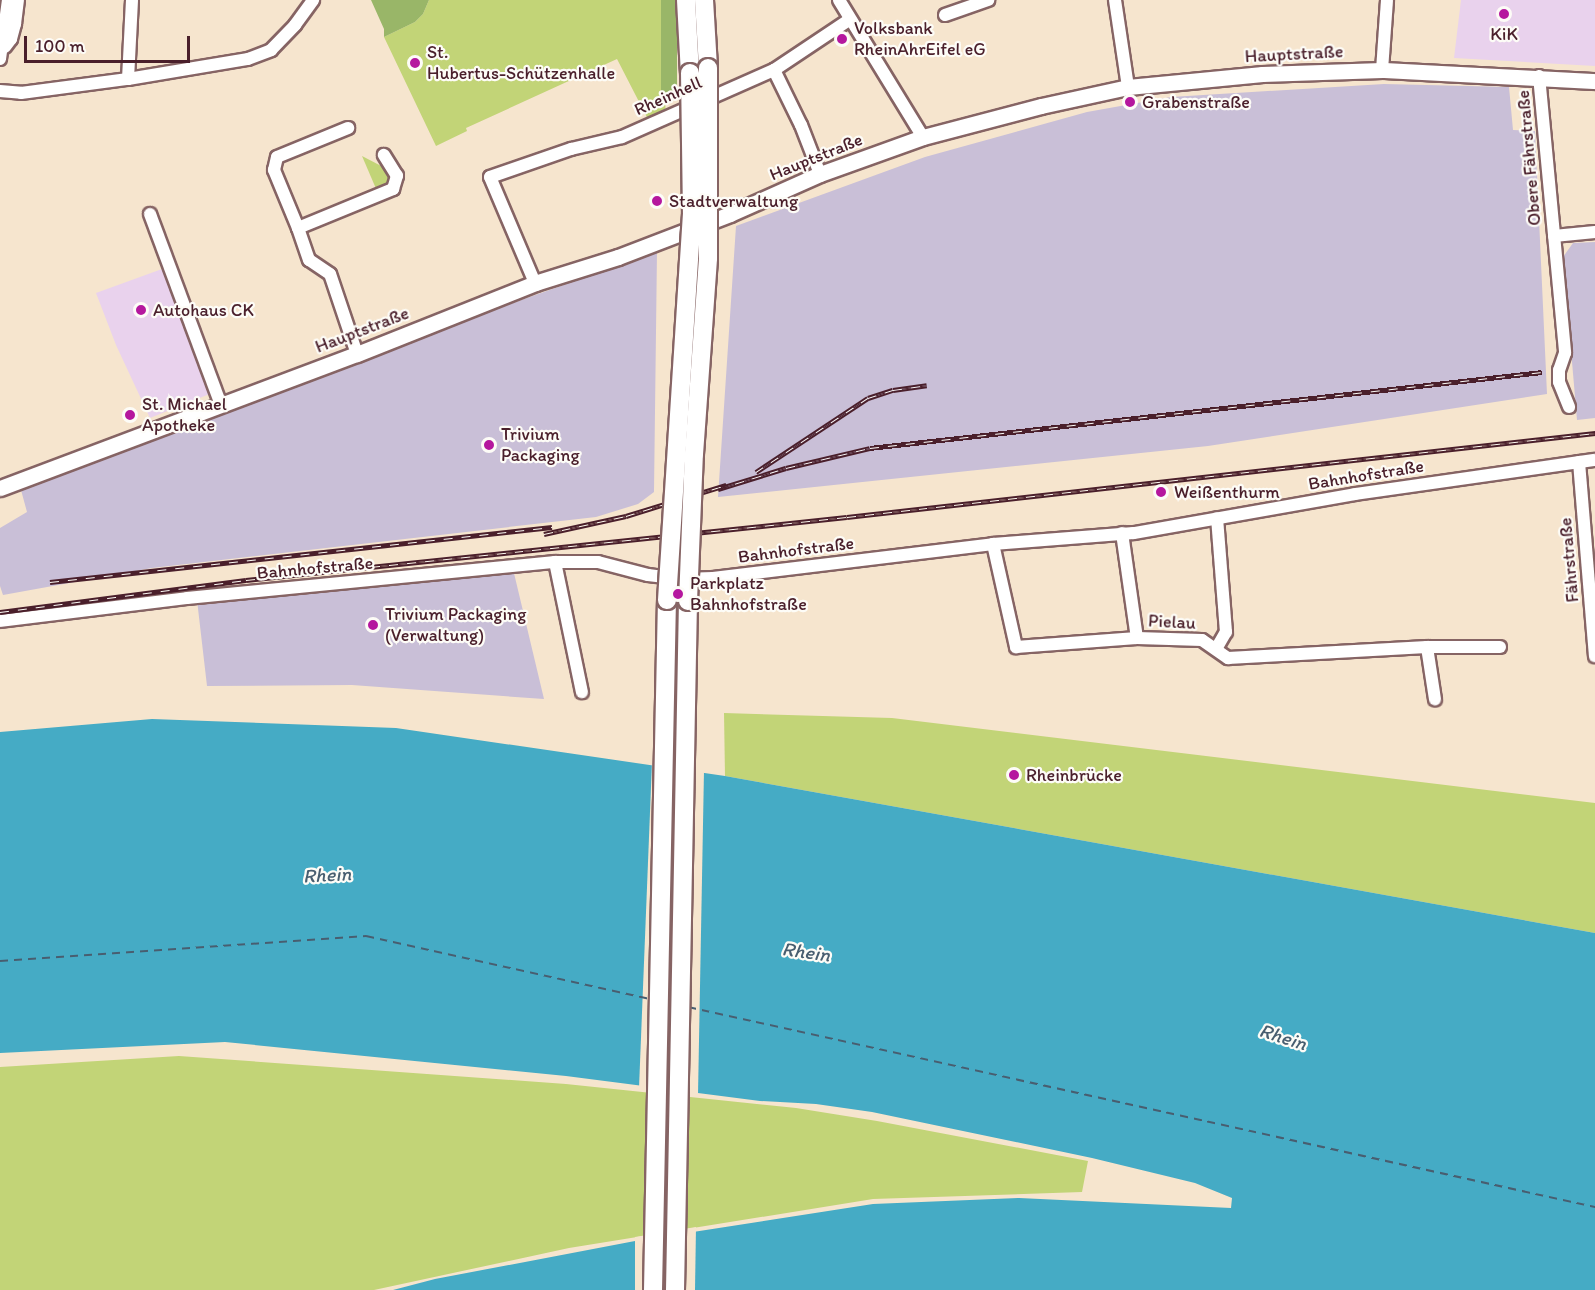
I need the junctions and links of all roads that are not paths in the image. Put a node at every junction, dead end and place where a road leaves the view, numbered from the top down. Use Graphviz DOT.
graph roads {
  1 [pos="8,0"];
  2 [pos="18,0"];
  3 [pos="132,0"];
  4 [pos="313,0"];
  5 [pos="686,0"];
  6 [pos="704,0"];
  7 [pos="839,0"];
  8 [pos="988,0"];
  9 [pos="1115,0"];
  10 [pos="1387,0"];
  11 [pos="945,15"];
  12 [pos="849,20"];
  13 [pos="1,55"];
  14 [pos="774,70"];
  15 [pos="1382,70"];
  16 [pos="1539,76"];
  17 [pos="128,79"];
  18 [pos="1595,81"];
  19 [pos="1128,87"];
  20 [pos="0,91"];
  21 [pos="348,128"];
  22 [pos="923,137"];
  23 [pos="384,155"];
  24 [pos="820,174"];
  25 [pos="150,214"];
  26 [pos="298,228"];
  27 [pos="1595,232"];
  28 [pos="1554,236"];
  29 [pos="535,283"];
  30 [pos="357,354"];
  31 [pos="220,405"];
  32 [pos="1569,407"];
  33 [pos="1595,460"];
  34 [pos="1579,462"];
  35 [pos="0,488"];
  36 [pos="1217,518"];
  37 [pos="1122,533"];
  38 [pos="993,544"];
  39 [pos="555,562"];
  40 [pos="0,621"];
  41 [pos="1137,638"];
  42 [pos="1427,647"];
  43 [pos="1500,647"];
  44 [pos="1216,649"];
  45 [pos="1595,656"];
  46 [pos="582,692"];
  47 [pos="1435,699"];
  48 [pos="653,1290"];
  49 [pos="675,1290"];
  1 -- 13 [label="street"];
  2 -- 13 [label="street"];
  3 -- 17 [label="street"];
  4 -- 17 [label="street"];
  5 -- 48 [label="highway, bridge"];
  6 -- 49 [label="highway, bridge"];
  7 -- 12 [label="street"];
  8 -- 11 [label="street"];
  9 -- 19 [label="street"];
  10 -- 15 [label="street"];
  12 -- 14 [label="street, Rheinhell"];
  12 -- 22 [label="street"];
  14 -- 24 [label="street"];
  14 -- 29 [label="street, Rheinhell"];
  15 -- 16 [label="main road, Hauptstraße"];
  15 -- 19 [label="main road, Hauptstraße"];
  16 -- 18 [label="main road, Hauptstraße"];
  16 -- 28 [label="street, Obere Fährstraße"];
  17 -- 20 [label="street"];
  19 -- 22 [label="main road, Hauptstraße"];
  21 -- 26 [label="street"];
  22 -- 24 [label="main road, Hauptstraße"];
  23 -- 26 [label="street"];
  24 -- 29 [label="main road, Hauptstraße"];
  25 -- 31 [label="street"];
  26 -- 30 [label="street"];
  27 -- 28 [label="street, Obere Fährstraße"];
  28 -- 32 [label="street, Obere Fährstraße"];
  29 -- 30 [label="main road, Hauptstraße"];
  30 -- 31 [label="main road, Hauptstraße"];
  31 -- 35 [label="main road, Hauptstraße"];
  33 -- 34 [label="street, Bahnhofstraße"];
  34 -- 36 [label="street, Bahnhofstraße"];
  34 -- 45 [label="street, Fährstraße"];
  36 -- 37 [label="street, Bahnhofstraße"];
  36 -- 44 [label="street"];
  37 -- 38 [label="street, Bahnhofstraße"];
  37 -- 41 [label="street"];
  38 -- 39 [label="street, Bahnhofstraße"];
  38 -- 41 [label="street, Pielau"];
  39 -- 40 [label="street, Bahnhofstraße"];
  39 -- 46 [label="street"];
  41 -- 44 [label="street, Pielau"];
  42 -- 43 [label="street, Pielau"];
  42 -- 44 [label="street, Pielau"];
  42 -- 47 [label="street"];
}
